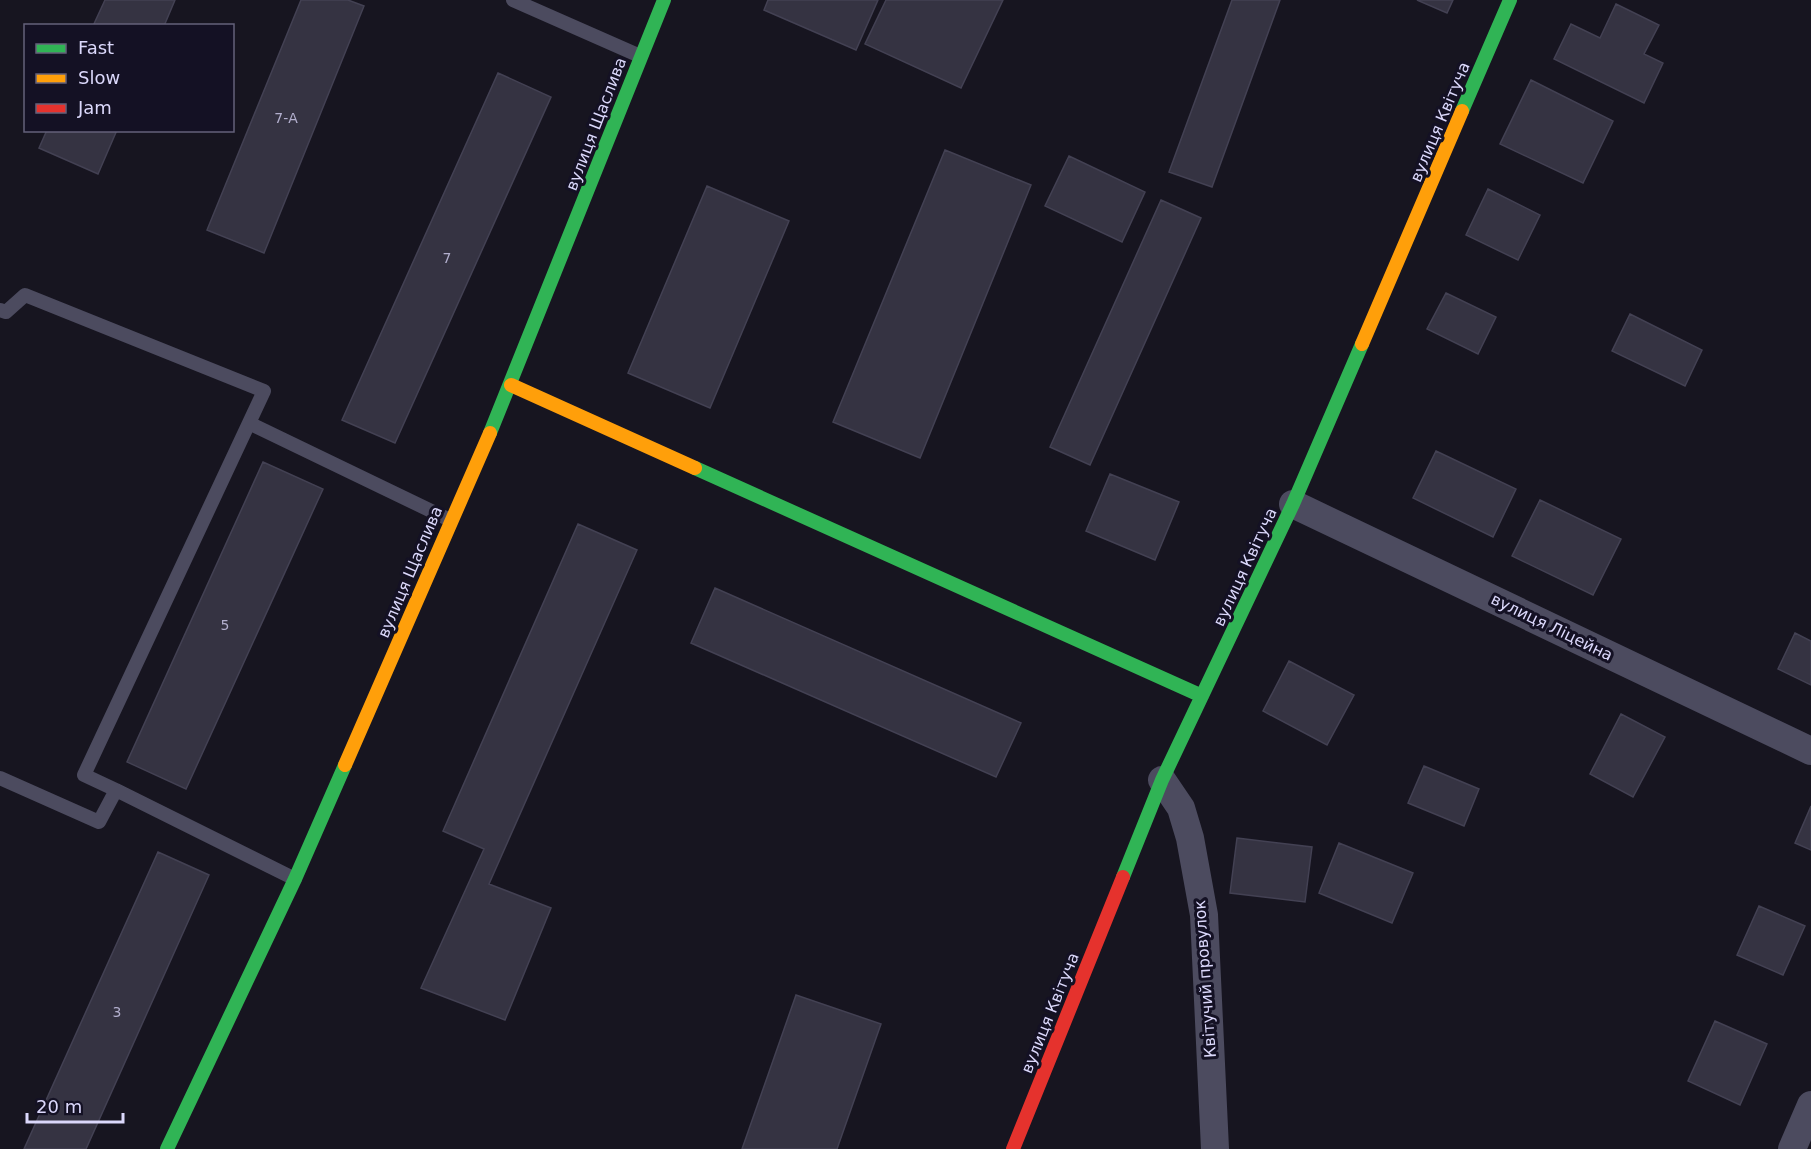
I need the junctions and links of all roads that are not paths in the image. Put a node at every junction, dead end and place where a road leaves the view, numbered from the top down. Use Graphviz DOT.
graph roads {
  1 [pos="513,0"];
  2 [pos="664,0"];
  3 [pos="1510,0"];
  4 [pos="640,56"];
  5 [pos="0,310"];
  6 [pos="511,385"];
  7 [pos="249,423"];
  8 [pos="1293,504"];
  9 [pos="450,520"];
  10 [pos="1202,696"];
  11 [pos="1811,751"];
  12 [pos="0,778"];
  13 [pos="1162,780"];
  14 [pos="116,790"];
  15 [pos="295,879"];
  16 [pos="1811,1105"];
  17 [pos="167,1149"];
  18 [pos="1013,1149"];
  19 [pos="1215,1149"];
  20 [pos="1792,1149"];
  1 -- 4 [label="lane"];
  2 -- 4 [label="street, вулиця Щаслива"];
  3 -- 8 [label="street, вулиця Квітуча"];
  4 -- 6 [label="street, вулиця Щаслива"];
  5 -- 7 [label="lane"];
  6 -- 9 [label="street, вулиця Щаслива"];
  6 -- 10 [label="street"];
  7 -- 9 [label="lane"];
  7 -- 14 [label="lane"];
  8 -- 10 [label="street, вулиця Квітуча"];
  8 -- 11 [label="street, вулиця Ліцейна"];
  9 -- 15 [label="street, вулиця Щаслива"];
  10 -- 13 [label="street, вулиця Квітуча"];
  12 -- 14 [label="lane"];
  13 -- 18 [label="street, вулиця Квітуча"];
  13 -- 19 [label="street, Квітучий провулок"];
  14 -- 15 [label="lane"];
  15 -- 17 [label="street, вулиця Щаслива"];
  16 -- 20 [label="street"];
}
